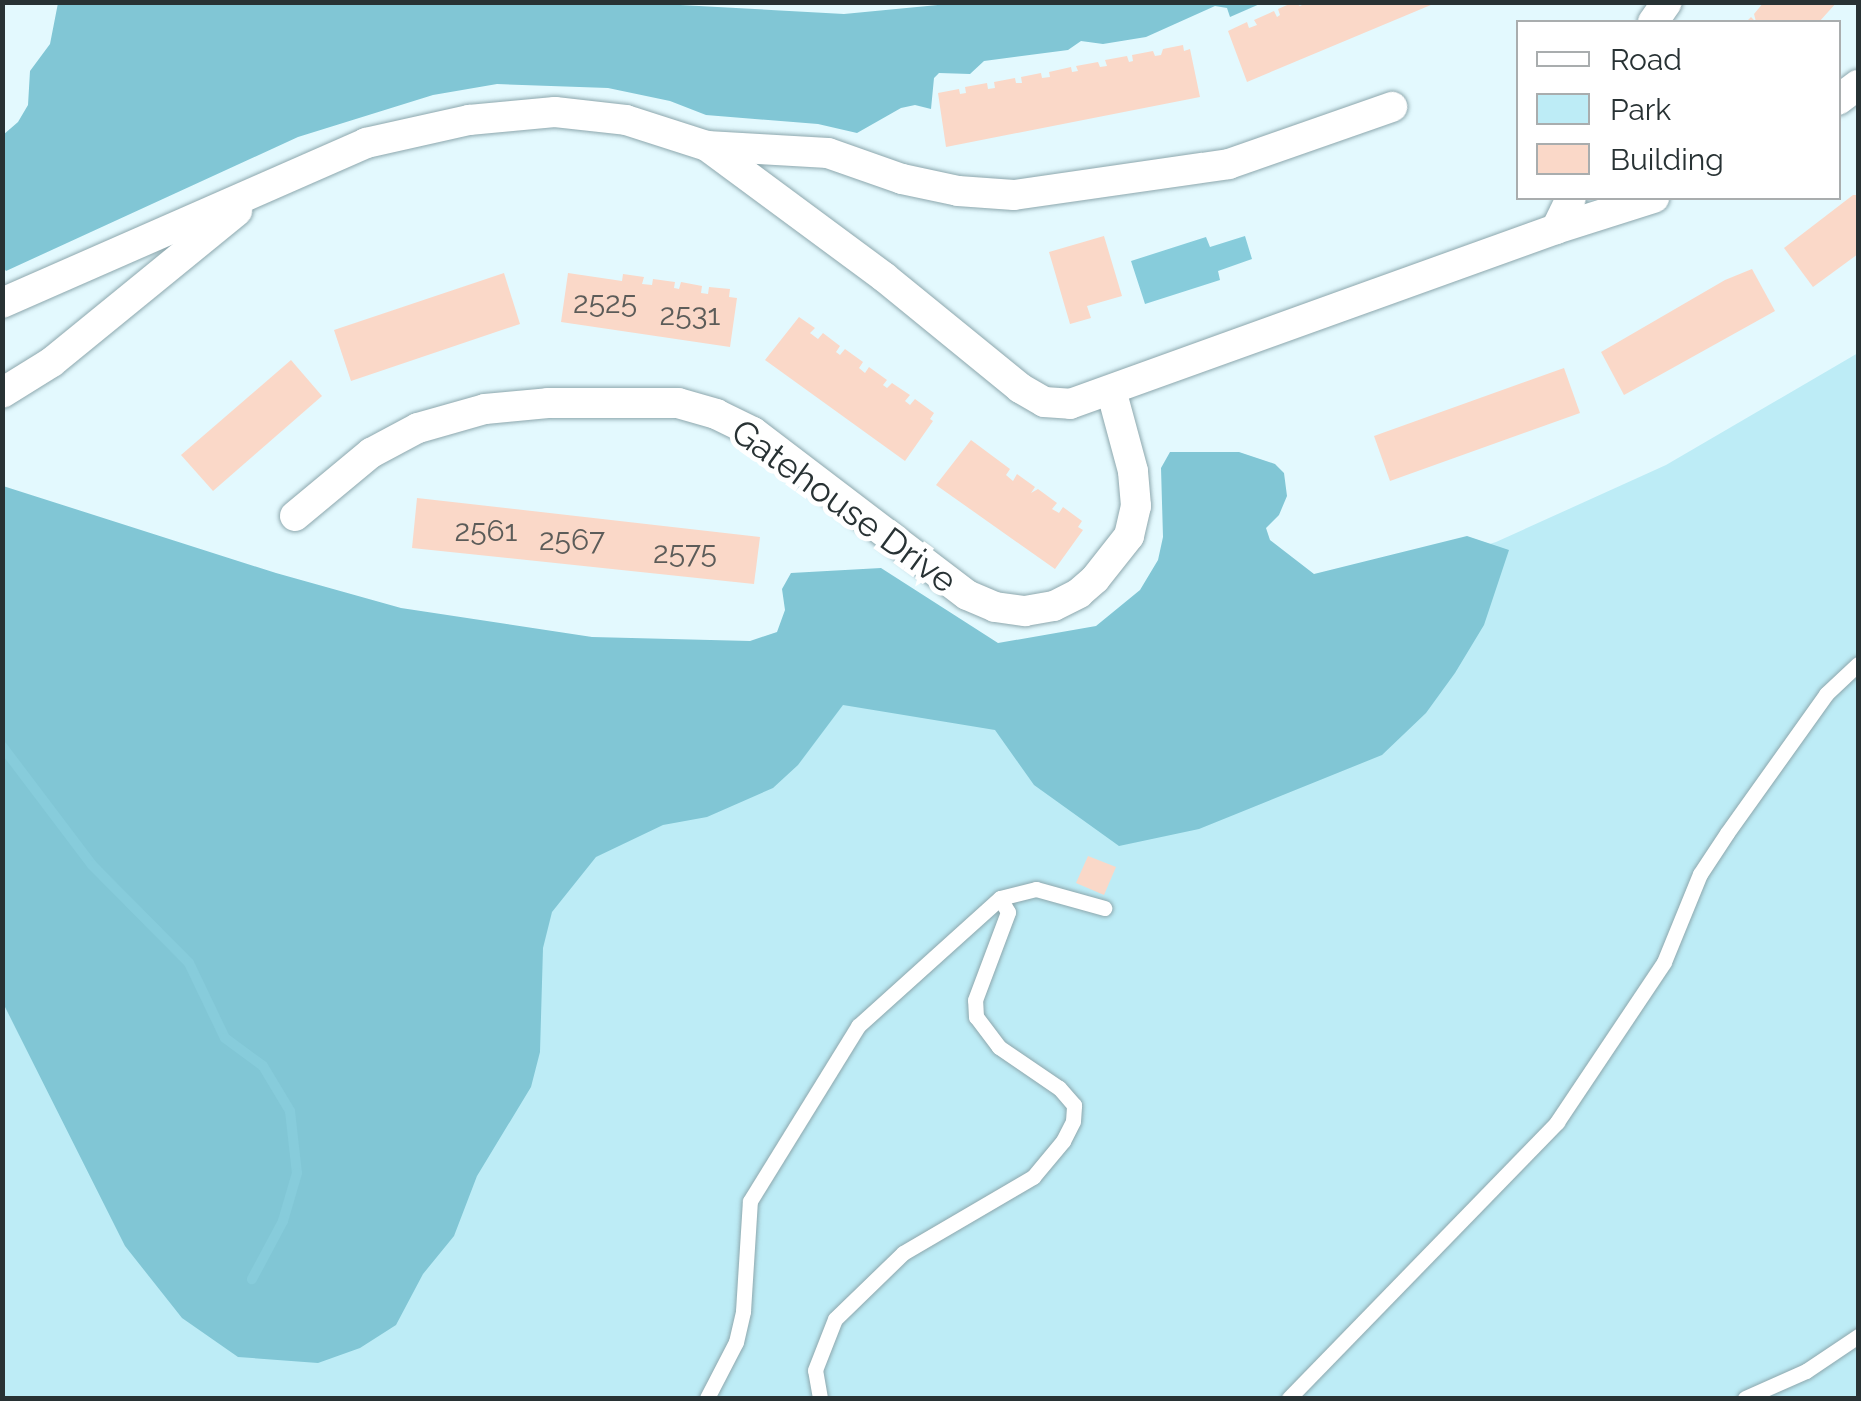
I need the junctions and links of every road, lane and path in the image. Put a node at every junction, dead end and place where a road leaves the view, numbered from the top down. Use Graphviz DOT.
graph roads {
  1 [pos="1392,107"];
  2 [pos="707,146"];
  3 [pos="260,191"];
  4 [pos="1570,200"];
  5 [pos="1648,200"];
  6 [pos="1556,229"];
  7 [pos="2,303"];
  8 [pos="1112,392"];
  9 [pos="2,393"];
  10 [pos="295,516"];
  11 [pos="1858,664"];
  12 [pos="1000,898"];
  13 [pos="1104,908"];
  14 [pos="1858,1336"];
  15 [pos="708,1398"];
  16 [pos="820,1398"];
  17 [pos="1289,1398"];
  18 [pos="1745,1398"];
  1 -- 2 [label="street"];
  2 -- 3 [label="street"];
  2 -- 8 [label="street"];
  3 -- 7 [label="street"];
  3 -- 9 [label="street"];
  4 -- 6 [label="street"];
  5 -- 6 [label="street"];
  6 -- 8 [label="street"];
  8 -- 10 [label="street, Gatehouse Drive"];
  11 -- 17 [label="lane"];
  12 -- 13 [label="lane"];
  12 -- 15 [label="lane"];
  12 -- 16 [label="lane"];
  14 -- 18 [label="lane"];
}
